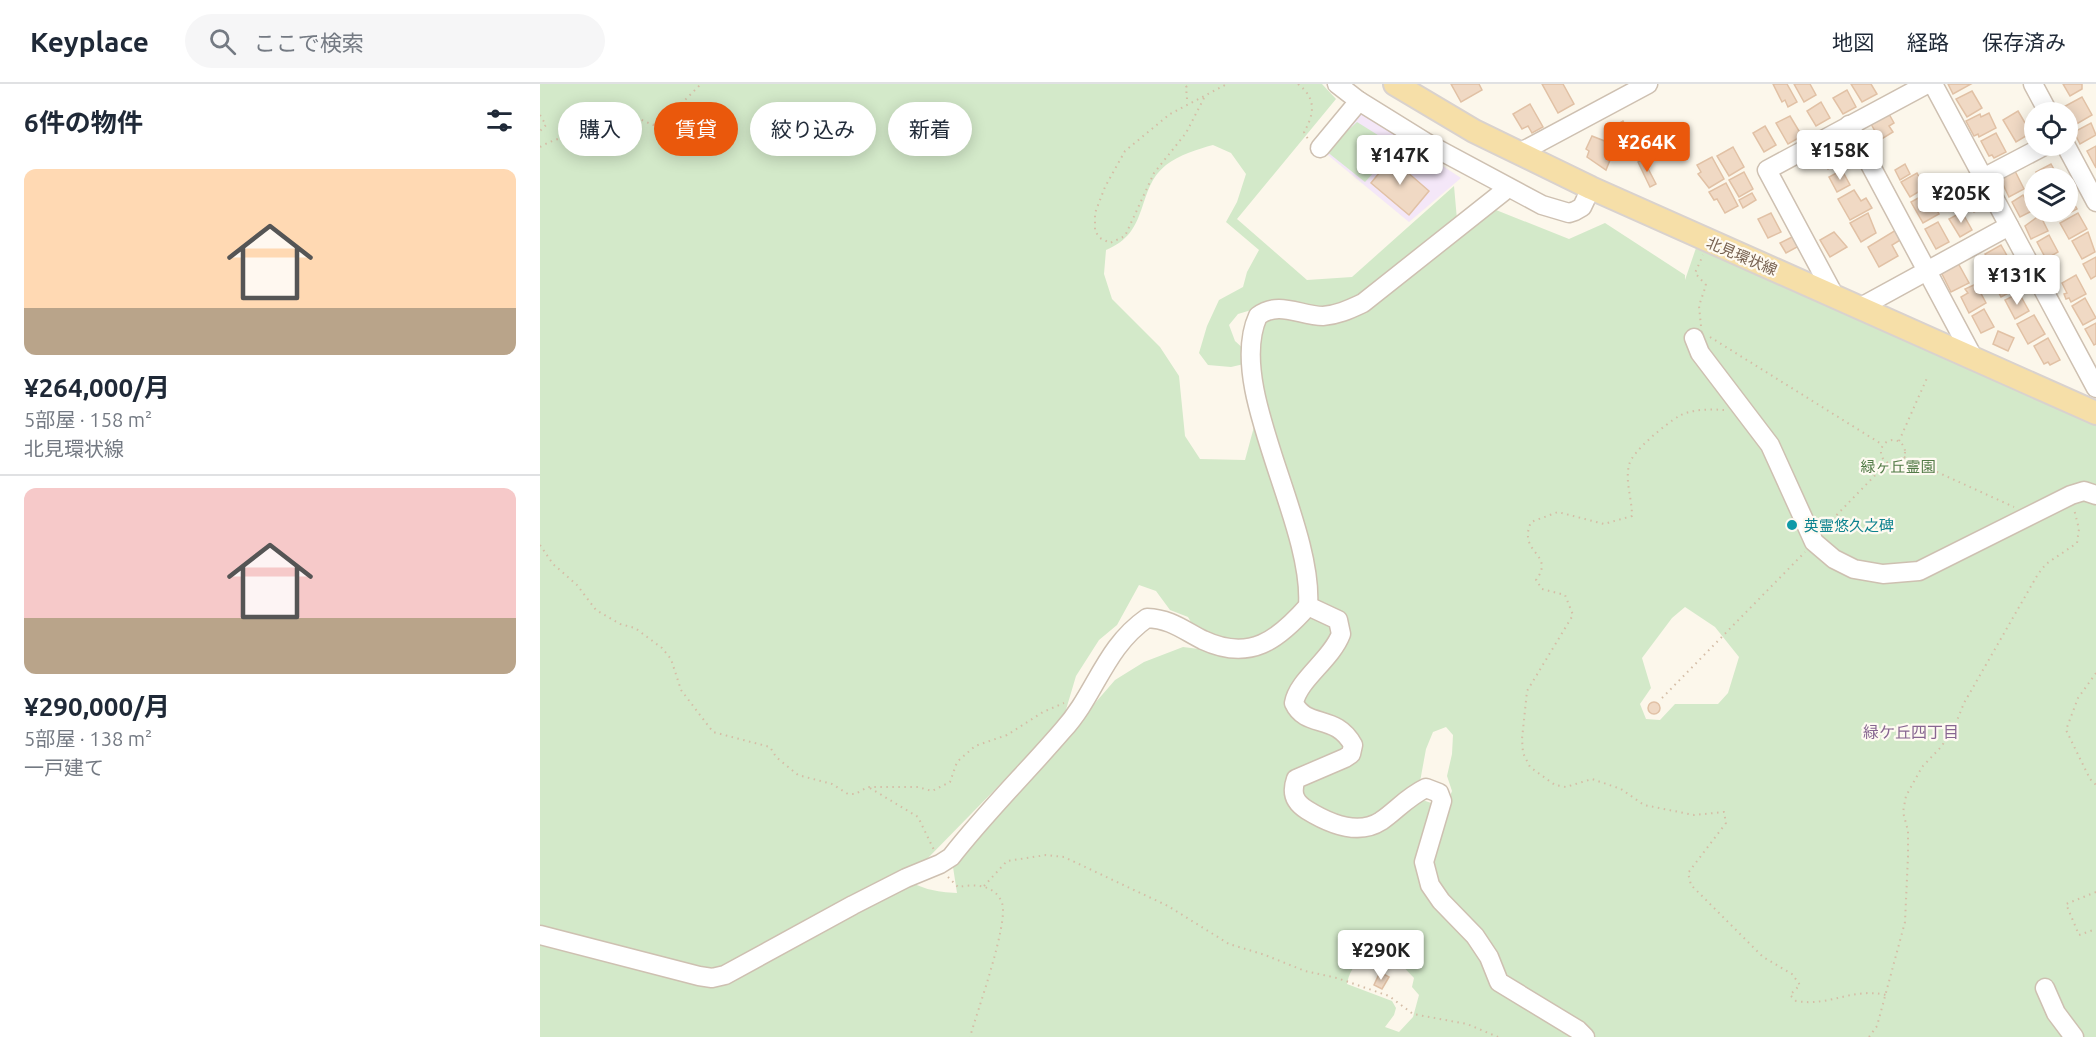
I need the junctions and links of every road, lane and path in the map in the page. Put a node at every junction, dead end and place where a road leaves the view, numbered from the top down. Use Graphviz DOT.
graph roads {
  1 [pos="701,84"];
  2 [pos="1190,84"];
  3 [pos="1227,84"];
  4 [pos="1298,84"];
  5 [pos="1337,84"];
  6 [pos="1395,84"];
  7 [pos="1648,84"];
  8 [pos="1927,84"];
  9 [pos="1933,84"];
  10 [pos="2033,84"];
  11 [pos="1204,98"];
  12 [pos="1187,99"];
  13 [pos="1359,101"];
  14 [pos="2043,102"];
  15 [pos="540,116"];
  16 [pos="1849,125"];
  17 [pos="540,131"];
  18 [pos="540,147"];
  19 [pos="1320,148"];
  20 [pos="1521,152"];
  21 [pos="2025,156"];
  22 [pos="2071,156"];
  23 [pos="1983,178"];
  24 [pos="1508,188"];
  25 [pos="1591,188"];
  26 [pos="2096,202"];
  27 [pos="2009,226"];
  28 [pos="1704,253"];
  29 [pos="1927,269"];
  30 [pos="1834,295"];
  31 [pos="1861,307"];
  32 [pos="1694,338"];
  33 [pos="1974,359"];
  34 [pos="1927,378"];
  35 [pos="2096,388"];
  36 [pos="1742,410"];
  37 [pos="2096,413"];
  38 [pos="1899,441"];
  39 [pos="1883,445"];
  40 [pos="1904,457"];
  41 [pos="1887,463"];
  42 [pos="2071,495"];
  43 [pos="2096,495"];
  44 [pos="2032,515"];
  45 [pos="1813,539"];
  46 [pos="540,545"];
  47 [pos="1308,606"];
  48 [pos="2096,673"];
  49 [pos="1662,698"];
  50 [pos="1081,704"];
  51 [pos="2096,785"];
  52 [pos="868,786"];
  53 [pos="940,864"];
  54 [pos="984,886"];
  55 [pos="2096,892"];
  56 [pos="2096,929"];
  57 [pos="540,935"];
  58 [pos="2045,988"];
  59 [pos="1886,995"];
  60 [pos="970,1037"];
  61 [pos="1498,1037"];
  62 [pos="1585,1037"];
  63 [pos="1869,1037"];
  64 [pos="2074,1037"];
  1 -- 18 [label="path"];
  2 -- 12 [label="path"];
  3 -- 11 [label="path"];
  4 -- 19 [label="path"];
  5 -- 13 [label="street"];
  6 -- 20 [label="main road, 北見環状線"];
  7 -- 20 [label="street"];
  8 -- 16 [label="street"];
  9 -- 23 [label="street"];
  10 -- 14 [label="street"];
  11 -- 11 [label="path"];
  13 -- 19 [label="street"];
  13 -- 24 [label="street"];
  15 -- 17 [label="path"];
  16 -- 29 [label="street"];
  16 -- 30 [label="street"];
  20 -- 25 [label="main road, 北見環状線"];
  21 -- 23 [label="street"];
  22 -- 26 [label="street"];
  23 -- 27 [label="street"];
  24 -- 25 [label="street"];
  24 -- 47 [label="street"];
  25 -- 30 [label="main road, 北見環状線"];
  27 -- 29 [label="street"];
  27 -- 35 [label="street"];
  28 -- 39 [label="path"];
  29 -- 31 [label="street"];
  29 -- 33 [label="street"];
  30 -- 31 [label="main road, 北見環状線"];
  31 -- 33 [label="main road, 北見環状線"];
  32 -- 36 [label="street"];
  33 -- 37 [label="main road, 北見環状線"];
  34 -- 38 [label="path"];
  36 -- 45 [label="street"];
  36 -- 59 [label="path"];
  38 -- 39 [label="path"];
  38 -- 40 [label="path"];
  39 -- 41 [label="path"];
  40 -- 41 [label="path"];
  40 -- 44 [label="path"];
  41 -- 45 [label="path"];
  42 -- 43 [label="street"];
  42 -- 44 [label="street"];
  42 -- 59 [label="path"];
  44 -- 45 [label="street"];
  45 -- 49 [label="path"];
  46 -- 52 [label="path"];
  47 -- 50 [label="street"];
  47 -- 62 [label="street"];
  48 -- 51 [label="path"];
  50 -- 52 [label="path"];
  50 -- 53 [label="street"];
  52 -- 53 [label="path"];
  53 -- 54 [label="path"];
  53 -- 57 [label="street"];
  54 -- 60 [label="path"];
  54 -- 61 [label="path"];
  55 -- 56 [label="path"];
  58 -- 64 [label="street"];
  59 -- 63 [label="path"];
}
